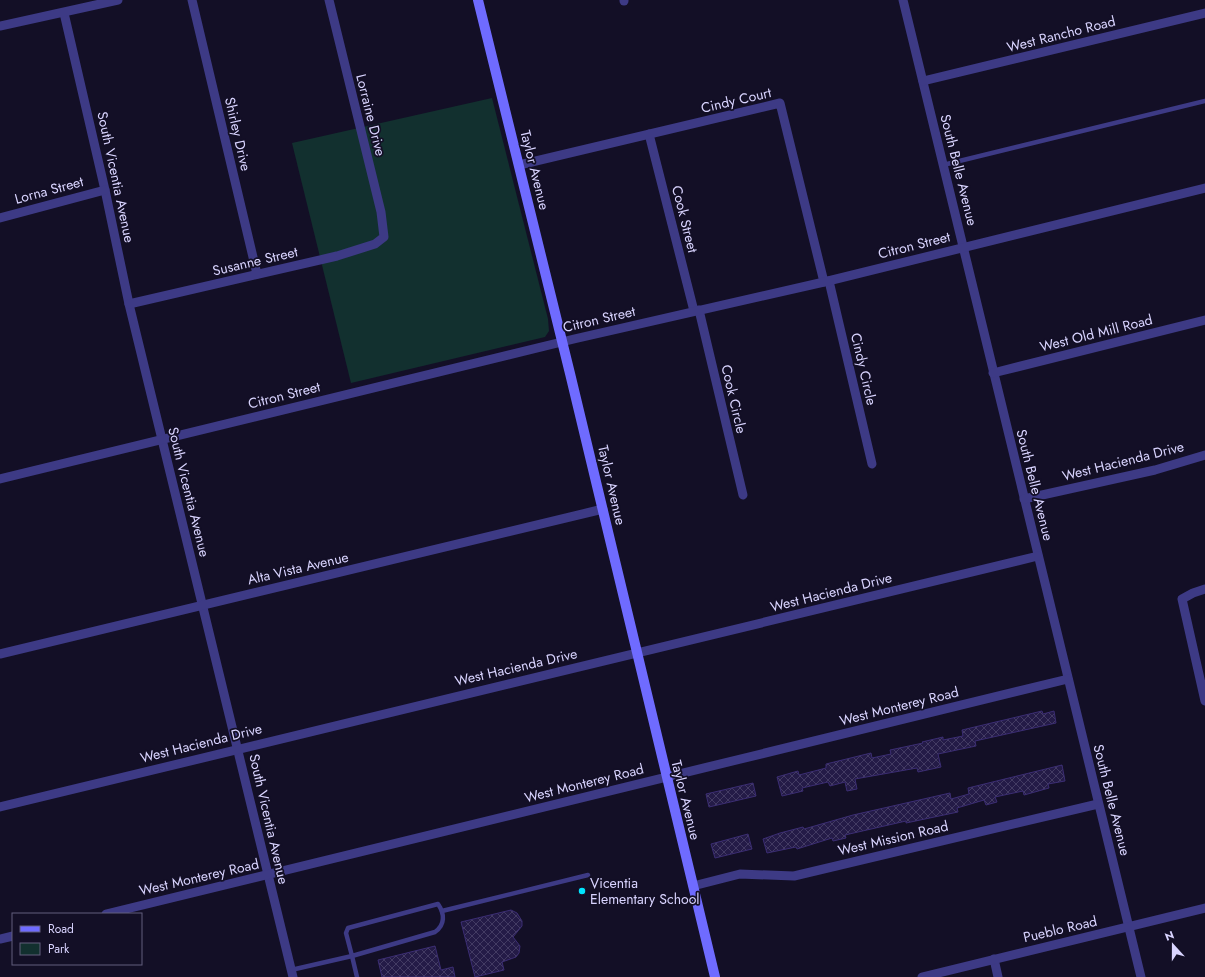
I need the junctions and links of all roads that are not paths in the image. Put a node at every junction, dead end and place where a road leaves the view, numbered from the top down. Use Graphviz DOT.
graph roads {
  1 [pos="118,0"];
  2 [pos="192,0"];
  3 [pos="329,0"];
  4 [pos="478,0"];
  5 [pos="903,0"];
  6 [pos="64,12"];
  7 [pos="1205,14"];
  8 [pos="0,25"];
  9 [pos="923,81"];
  10 [pos="1205,101"];
  11 [pos="649,134"];
  12 [pos="519,165"];
  13 [pos="943,165"];
  14 [pos="1205,188"];
  15 [pos="105,190"];
  16 [pos="0,218"];
  17 [pos="384,237"];
  18 [pos="963,247"];
  19 [pos="257,274"];
  20 [pos="827,281"];
  21 [pos="128,304"];
  22 [pos="696,311"];
  23 [pos="1205,320"];
  24 [pos="563,342"];
  25 [pos="993,373"];
  26 [pos="161,440"];
  27 [pos="1205,455"];
  28 [pos="872,464"];
  29 [pos="0,479"];
  30 [pos="743,495"];
  31 [pos="1024,499"];
  32 [pos="603,509"];
  33 [pos="1038,556"];
  34 [pos="1205,589"];
  35 [pos="203,605"];
  36 [pos="636,653"];
  37 [pos="0,654"];
  38 [pos="1068,679"];
  39 [pos="1205,701"];
  40 [pos="238,748"];
  41 [pos="666,777"];
  42 [pos="1098,804"];
  43 [pos="0,806"];
  44 [pos="588,875"];
  45 [pos="268,876"];
  46 [pos="693,886"];
  47 [pos="1205,908"];
  48 [pos="442,911"];
  49 [pos="110,913"];
  50 [pos="1128,927"];
  51 [pos="12,936"];
  52 [pos="0,939"];
  53 [pos="352,956"];
  54 [pos="994,959"];
  55 [pos="292,973"];
  56 [pos="357,977"];
  57 [pos="716,977"];
  58 [pos="922,977"];
  59 [pos="998,977"];
  60 [pos="1141,977"];
  1 -- 6 [label="street"];
  2 -- 19 [label="street, Shirley Drive"];
  3 -- 17 [label="street, Lorraine Drive"];
  4 -- 12 [label="street, Taylor Avenue"];
  5 -- 9 [label="street, South Belle Avenue"];
  6 -- 8 [label="street"];
  6 -- 15 [label="street, South Vicentia Avenue"];
  7 -- 9 [label="street, West Rancho Road"];
  9 -- 13 [label="street, South Belle Avenue"];
  10 -- 13 [label="lane"];
  11 -- 12 [label="street, Cindy Court"];
  11 -- 20 [label="street, Cindy Court"];
  11 -- 22 [label="street, Cook Street"];
  12 -- 24 [label="street, Taylor Avenue"];
  13 -- 18 [label="street, South Belle Avenue"];
  14 -- 18 [label="street, Citron Street"];
  15 -- 16 [label="street, Lorna Street"];
  15 -- 21 [label="street, South Vicentia Avenue"];
  17 -- 19 [label="street, Susanne Street"];
  18 -- 20 [label="street, Citron Street"];
  18 -- 25 [label="street, South Belle Avenue"];
  19 -- 21 [label="street, Susanne Street"];
  20 -- 22 [label="street, Citron Street"];
  20 -- 28 [label="street, Cindy Circle"];
  21 -- 26 [label="street, South Vicentia Avenue"];
  22 -- 24 [label="street, Citron Street"];
  22 -- 30 [label="street, Cook Circle"];
  23 -- 25 [label="street, West Old Mill Road"];
  24 -- 26 [label="street, Citron Street"];
  24 -- 32 [label="street, Taylor Avenue"];
  25 -- 31 [label="street, South Belle Avenue"];
  26 -- 29 [label="street, Citron Street"];
  26 -- 35 [label="street, South Vicentia Avenue"];
  27 -- 31 [label="street, West Hacienda Drive"];
  31 -- 33 [label="street, South Belle Avenue"];
  32 -- 35 [label="street, Alta Vista Avenue"];
  32 -- 36 [label="street, Taylor Avenue"];
  33 -- 36 [label="street, West Hacienda Drive"];
  33 -- 38 [label="street, South Belle Avenue"];
  34 -- 39 [label="street"];
  35 -- 37 [label="street, Alta Vista Avenue"];
  35 -- 40 [label="street, South Vicentia Avenue"];
  36 -- 40 [label="street, West Hacienda Drive"];
  36 -- 41 [label="street, Taylor Avenue"];
  38 -- 41 [label="street, West Monterey Road"];
  38 -- 42 [label="street, South Belle Avenue"];
  40 -- 43 [label="street, West Hacienda Drive"];
  40 -- 45 [label="street, South Vicentia Avenue"];
  41 -- 45 [label="street, West Monterey Road"];
  41 -- 46 [label="street, Taylor Avenue"];
  42 -- 46 [label="street, West Mission Road"];
  42 -- 50 [label="street, South Belle Avenue"];
  44 -- 48 [label="lane"];
  45 -- 49 [label="street, West Monterey Road"];
  45 -- 55 [label="street, South Vicentia Avenue"];
  46 -- 57 [label="street, Taylor Avenue"];
  47 -- 50 [label="street, Pueblo Road"];
  48 -- 53 [label="lane"];
  48 -- 53 [label="lane"];
  50 -- 54 [label="street, Pueblo Road"];
  50 -- 60 [label="street, South Belle Avenue"];
  51 -- 52 [label="street"];
  53 -- 55 [label="lane"];
  53 -- 56 [label="lane"];
  54 -- 58 [label="street, Pueblo Road"];
  54 -- 59 [label="street"];
}
